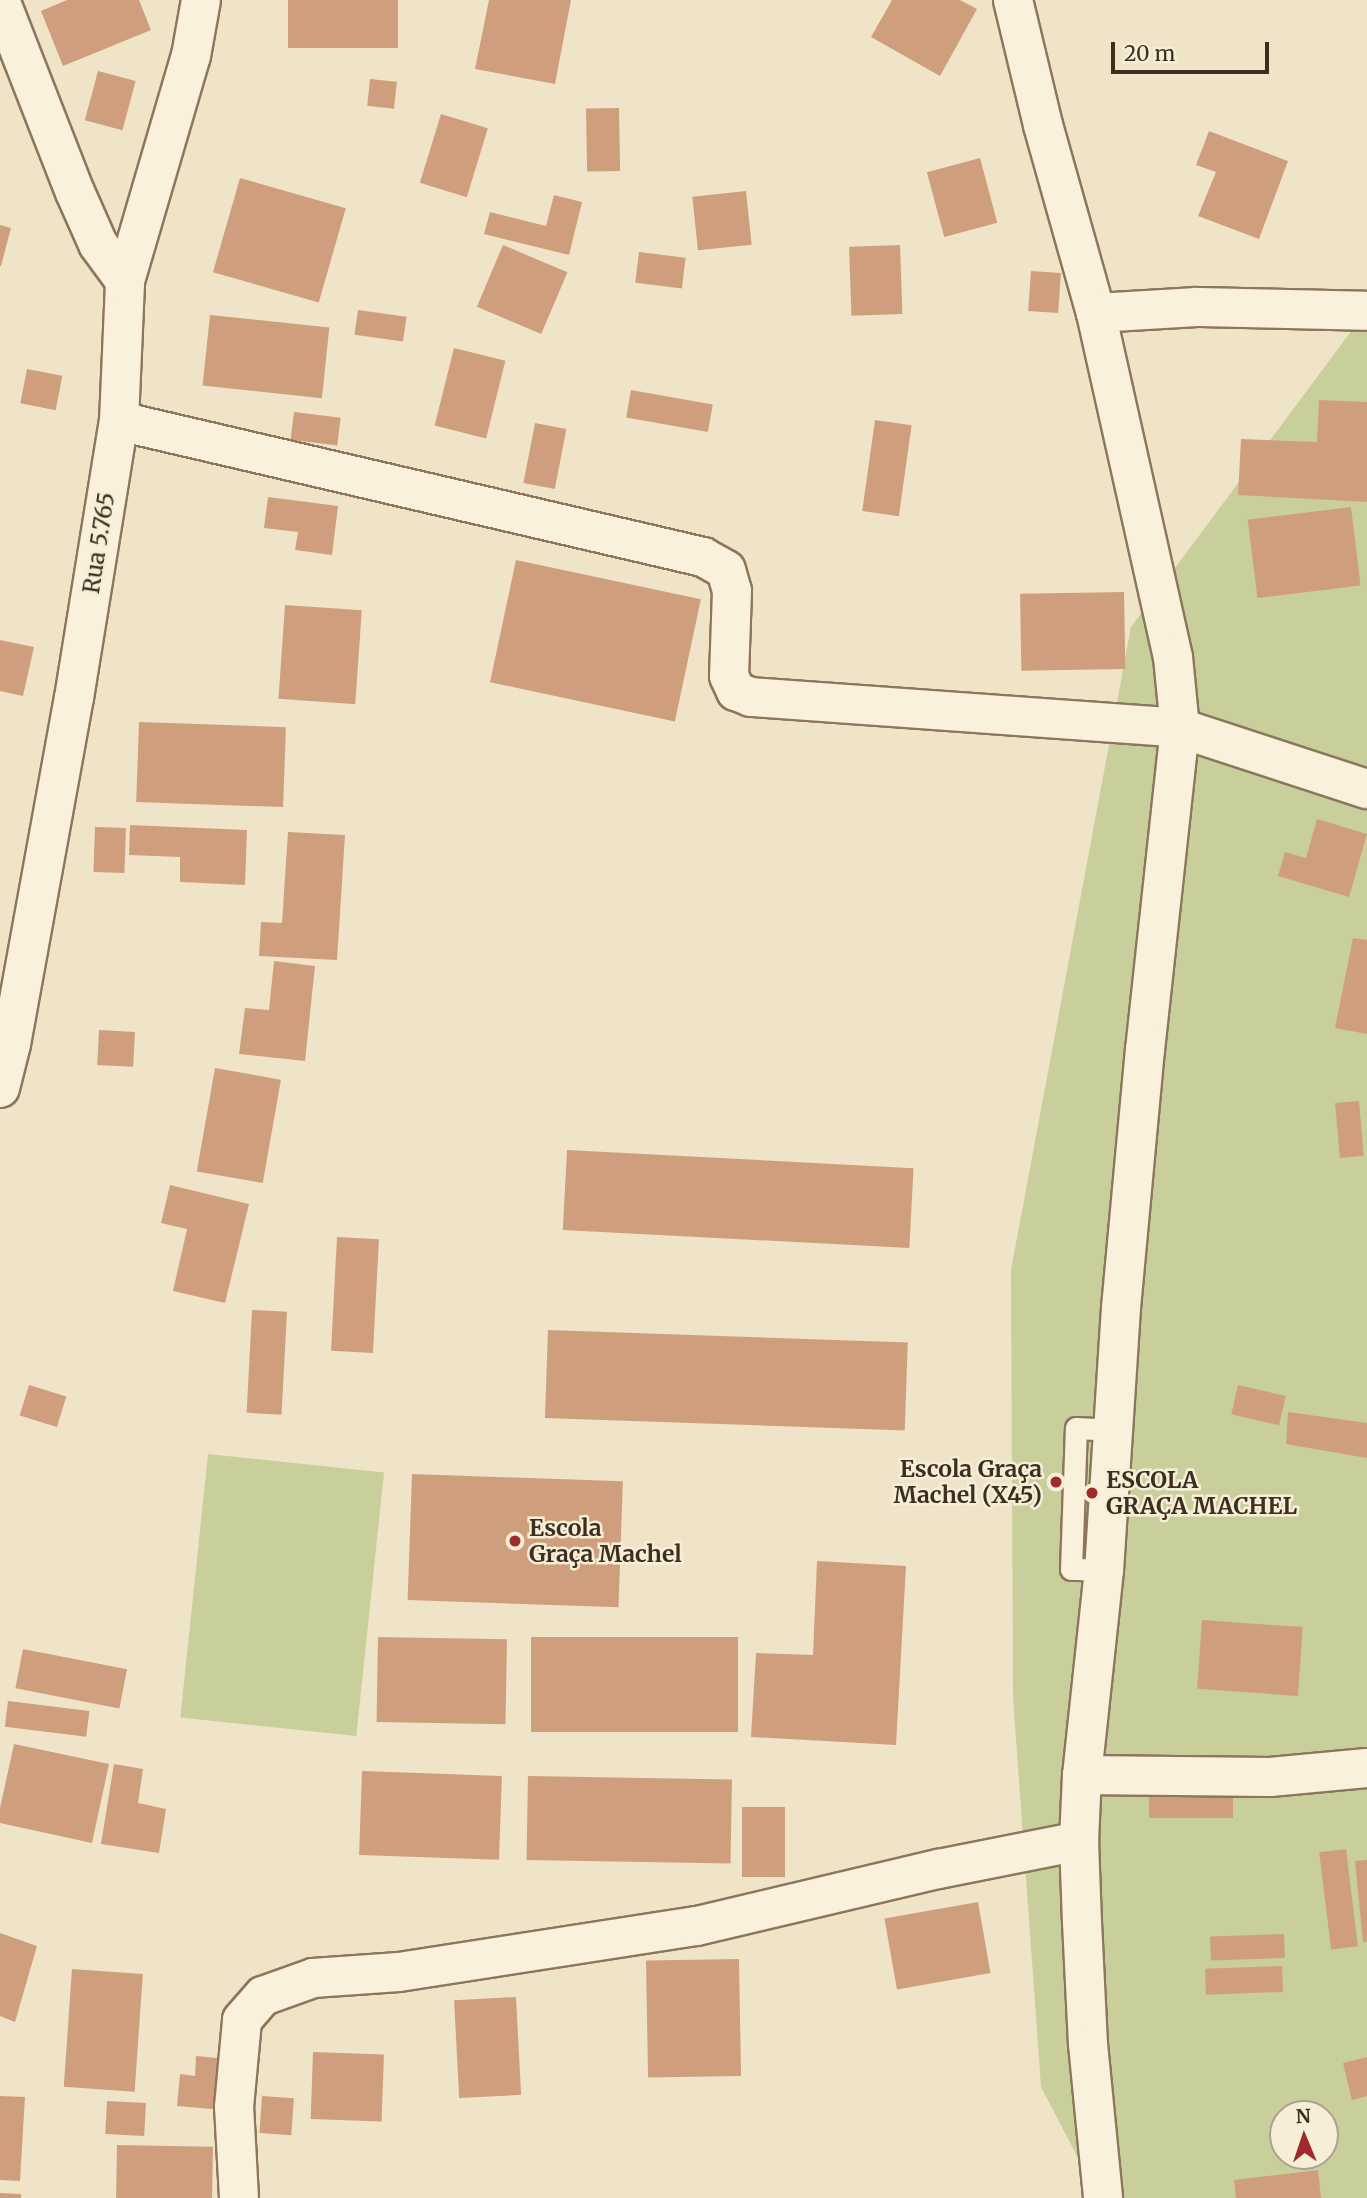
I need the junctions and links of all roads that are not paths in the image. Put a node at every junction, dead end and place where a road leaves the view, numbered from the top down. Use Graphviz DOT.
graph roads {
  1 [pos="0,0"];
  2 [pos="201,0"];
  3 [pos="1013,0"];
  4 [pos="125,281"];
  5 [pos="1367,311"];
  6 [pos="1096,313"];
  7 [pos="118,421"];
  8 [pos="1180,728"];
  9 [pos="1367,789"];
  10 [pos="0,1088"];
  11 [pos="1367,1768"];
  12 [pos="1082,1775"];
  13 [pos="1079,1841"];
  14 [pos="239,2198"];
  15 [pos="1102,2198"];
  1 -- 4 [label="street"];
  2 -- 4 [label="street, Rua 5.765"];
  3 -- 6 [label="street"];
  4 -- 7 [label="street, Rua 5.765"];
  5 -- 6 [label="street"];
  6 -- 8 [label="street"];
  7 -- 8 [label="street"];
  7 -- 10 [label="street, Rua 5.765"];
  8 -- 9 [label="street"];
  8 -- 12 [label="street"];
  11 -- 12 [label="street"];
  12 -- 13 [label="street"];
  13 -- 14 [label="street"];
  13 -- 15 [label="street"];
}
